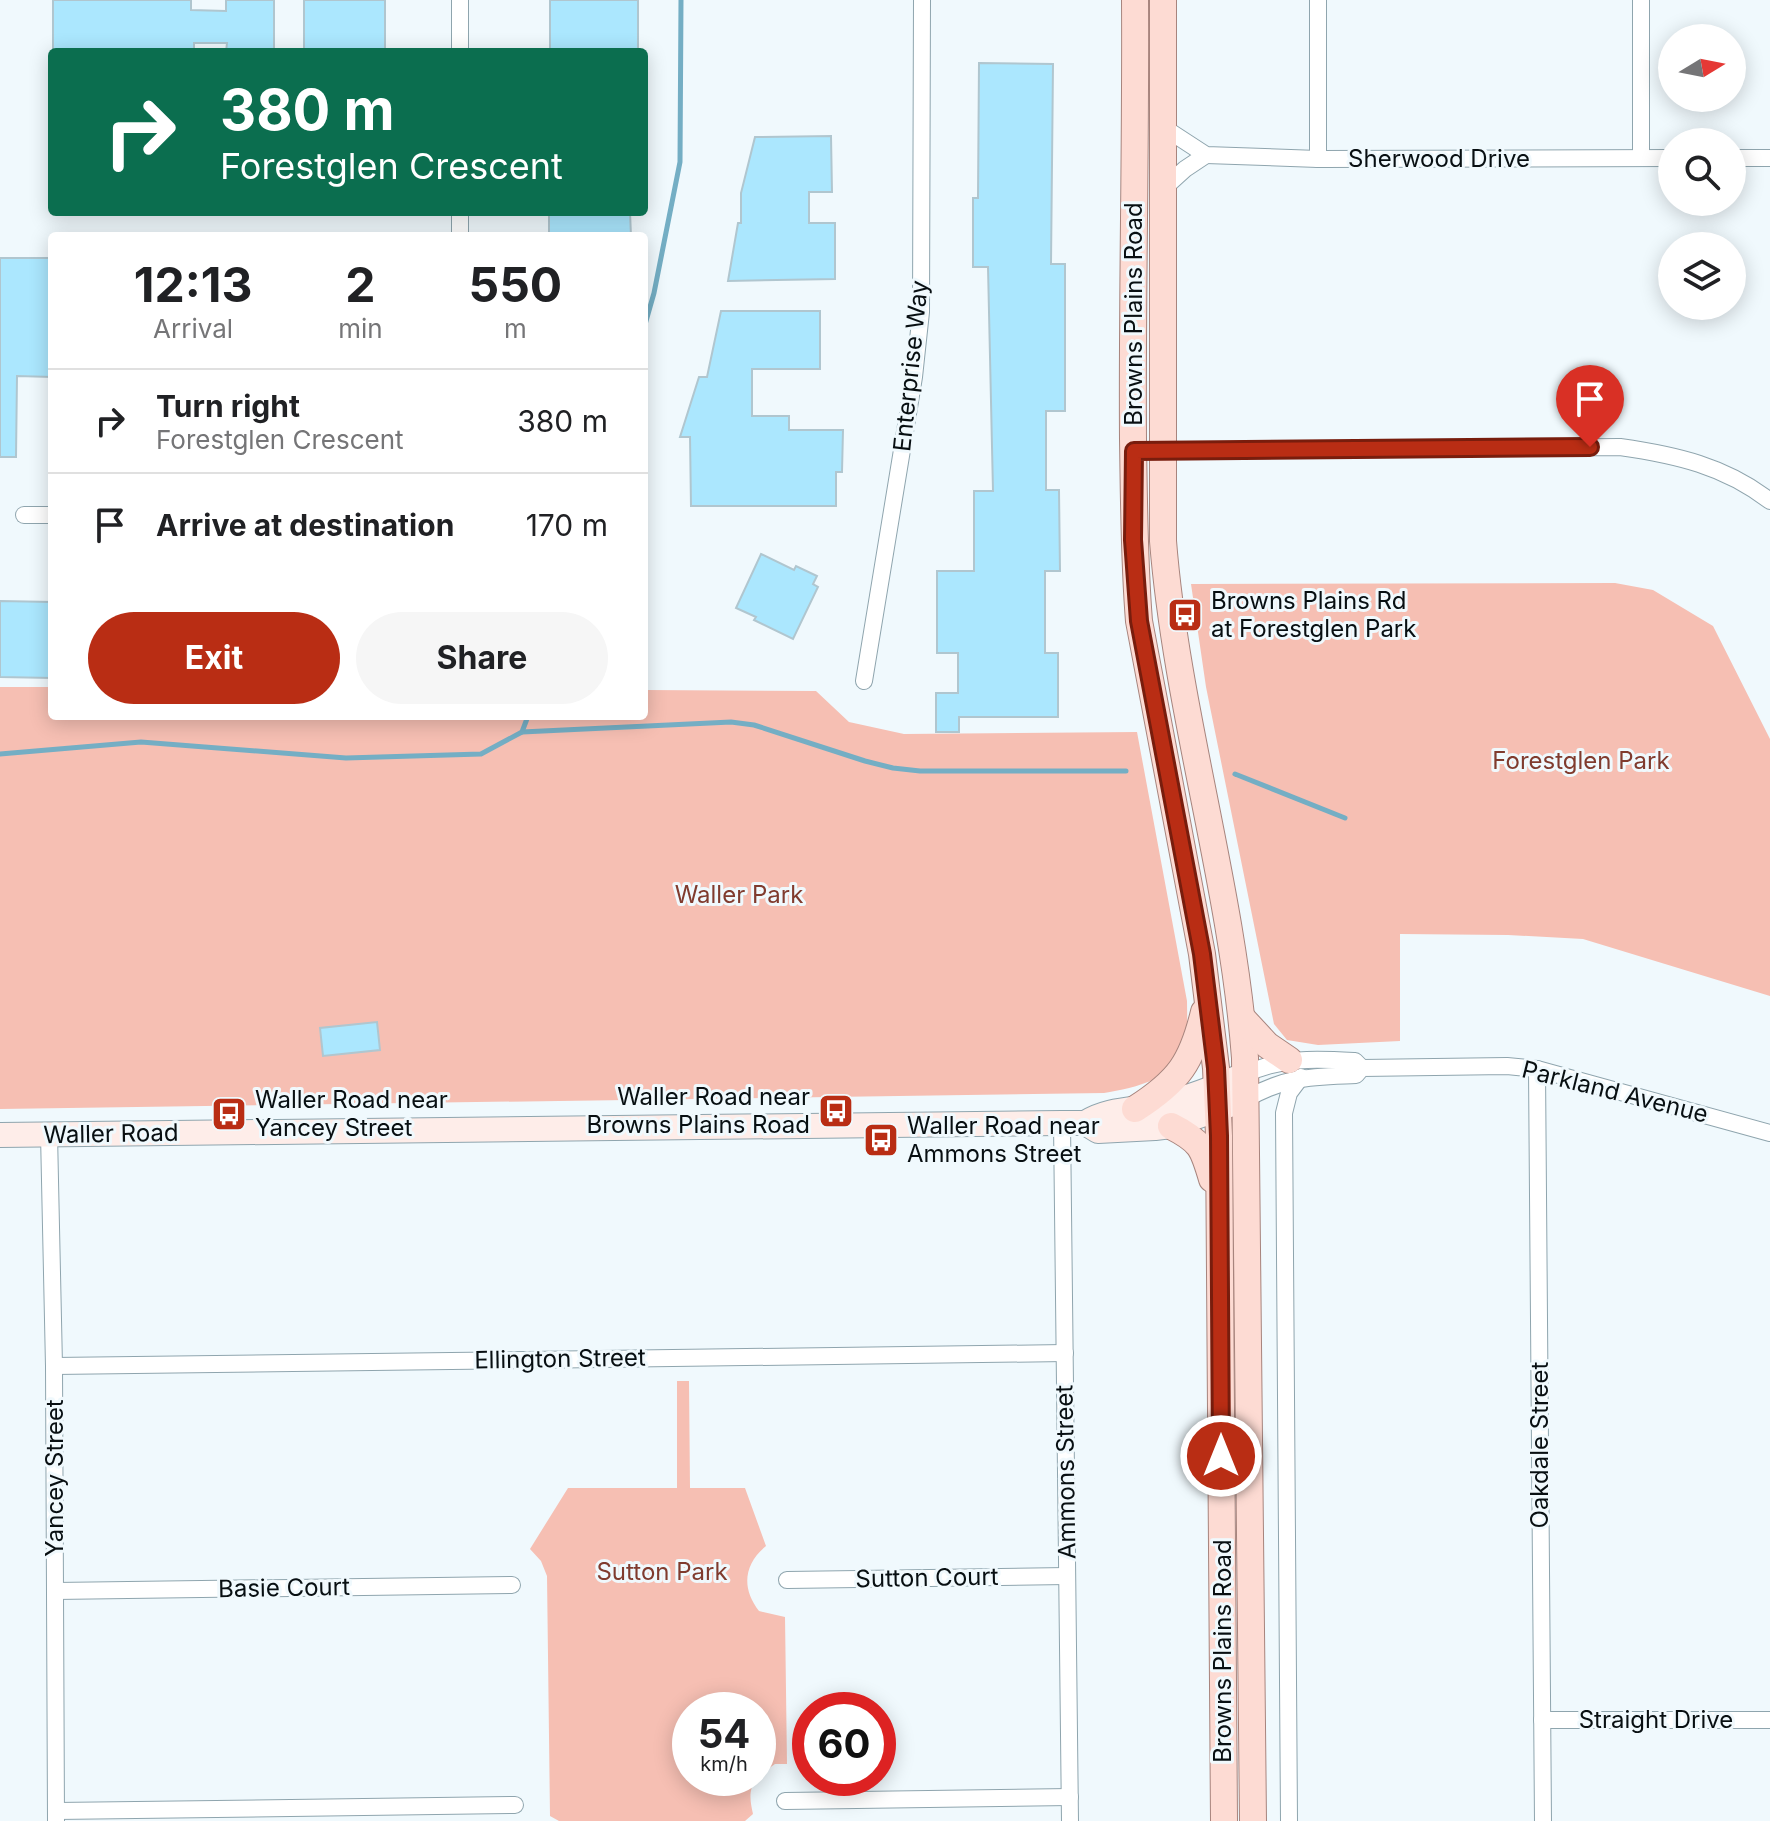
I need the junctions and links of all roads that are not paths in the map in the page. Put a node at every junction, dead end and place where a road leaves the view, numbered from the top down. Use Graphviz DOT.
graph roads {
  1 [pos="460,0"];
  2 [pos="922,0"];
  3 [pos="1135,0"];
  4 [pos="1163,0"];
  5 [pos="1318,0"];
  6 [pos="1641,0"];
  7 [pos="460,48"];
  8 [pos="1163,127"];
  9 [pos="1206,155"];
  10 [pos="1641,158"];
  11 [pos="1658,158"];
  12 [pos="1746,158"];
  13 [pos="1770,158"];
  14 [pos="1318,159"];
  15 [pos="1163,189"];
  16 [pos="1134,451"];
  17 [pos="1163,451"];
  18 [pos="1770,501"];
  19 [pos="24,515"];
  20 [pos="48,515"];
  21 [pos="864,681"];
  22 [pos="1208,994"];
  23 [pos="1242,1018"];
  24 [pos="1295,1068"];
  25 [pos="1537,1069"];
  26 [pos="1246,1086"];
  27 [pos="1218,1098"];
  28 [pos="1135,1109"];
  29 [pos="1074,1123"];
  30 [pos="1171,1126"];
  31 [pos="1770,1133"];
  32 [pos="49,1134"];
  33 [pos="0,1135"];
  34 [pos="1220,1210"];
  35 [pos="1065,1353"];
  36 [pos="54,1366"];
  37 [pos="1067,1576"];
  38 [pos="787,1580"];
  39 [pos="512,1585"];
  40 [pos="55,1591"];
  41 [pos="1542,1720"];
  42 [pos="1770,1720"];
  43 [pos="1070,1797"];
  44 [pos="785,1801"];
  45 [pos="515,1805"];
  46 [pos="56,1816"];
  47 [pos="1070,1821"];
  48 [pos="1224,1821"];
  49 [pos="1253,1821"];
  50 [pos="1289,1821"];
  51 [pos="1543,1821"];
  1 -- 7 [label="street"];
  2 -- 21 [label="street, Enterprise Way"];
  3 -- 16 [label="main road, Browns Plains Road"];
  4 -- 8 [label="main road, Browns Plains Road"];
  5 -- 14 [label="street"];
  6 -- 10 [label="street"];
  8 -- 9 [label="street"];
  8 -- 15 [label="main road, Browns Plains Road"];
  9 -- 14 [label="street, Sherwood Drive"];
  9 -- 15 [label="street"];
  10 -- 11 [label="street, Sherwood Drive"];
  10 -- 14 [label="street, Sherwood Drive"];
  12 -- 13 [label="street"];
  15 -- 17 [label="main road, Browns Plains Road"];
  16 -- 17 [label="street"];
  16 -- 22 [label="main road, Browns Plains Road"];
  17 -- 18 [label="street"];
  17 -- 23 [label="main road, Browns Plains Road"];
  19 -- 20 [label="street"];
  22 -- 27 [label="main road, Browns Plains Road"];
  22 -- 28 [label="main road"];
  23 -- 24 [label="main road"];
  23 -- 26 [label="main road, Browns Plains Road"];
  24 -- 25 [label="street, Parkland Avenue"];
  24 -- 26 [label="street, Parkland Avenue"];
  24 -- 26 [label="street, Parkland Avenue"];
  24 -- 50 [label="street"];
  25 -- 31 [label="street, Parkland Avenue"];
  25 -- 41 [label="street, Oakdale Street"];
  26 -- 27 [label="street, Waller Road"];
  26 -- 49 [label="main road, Browns Plains Road"];
  27 -- 28 [label="street, Waller Road"];
  27 -- 30 [label="street, Waller Road"];
  27 -- 34 [label="main road, Browns Plains Road"];
  28 -- 29 [label="street, Waller Road"];
  29 -- 30 [label="street, Waller Road"];
  29 -- 32 [label="street, Waller Road"];
  29 -- 35 [label="street, Ammons Street"];
  30 -- 34 [label="main road"];
  32 -- 33 [label="street, Waller Road"];
  32 -- 36 [label="street, Yancey Street"];
  34 -- 48 [label="main road, Browns Plains Road"];
  35 -- 36 [label="street, Ellington Street"];
  35 -- 37 [label="street, Ammons Street"];
  36 -- 40 [label="street, Yancey Street"];
  37 -- 38 [label="street, Sutton Court"];
  37 -- 43 [label="street, Ammons Street"];
  39 -- 40 [label="street, Basie Court"];
  40 -- 46 [label="street, Yancey Street"];
  41 -- 42 [label="street, Straight Drive"];
  41 -- 51 [label="street, Oakdale Street"];
  43 -- 44 [label="street"];
  43 -- 47 [label="street, Ammons Street"];
  45 -- 46 [label="street"];
}
